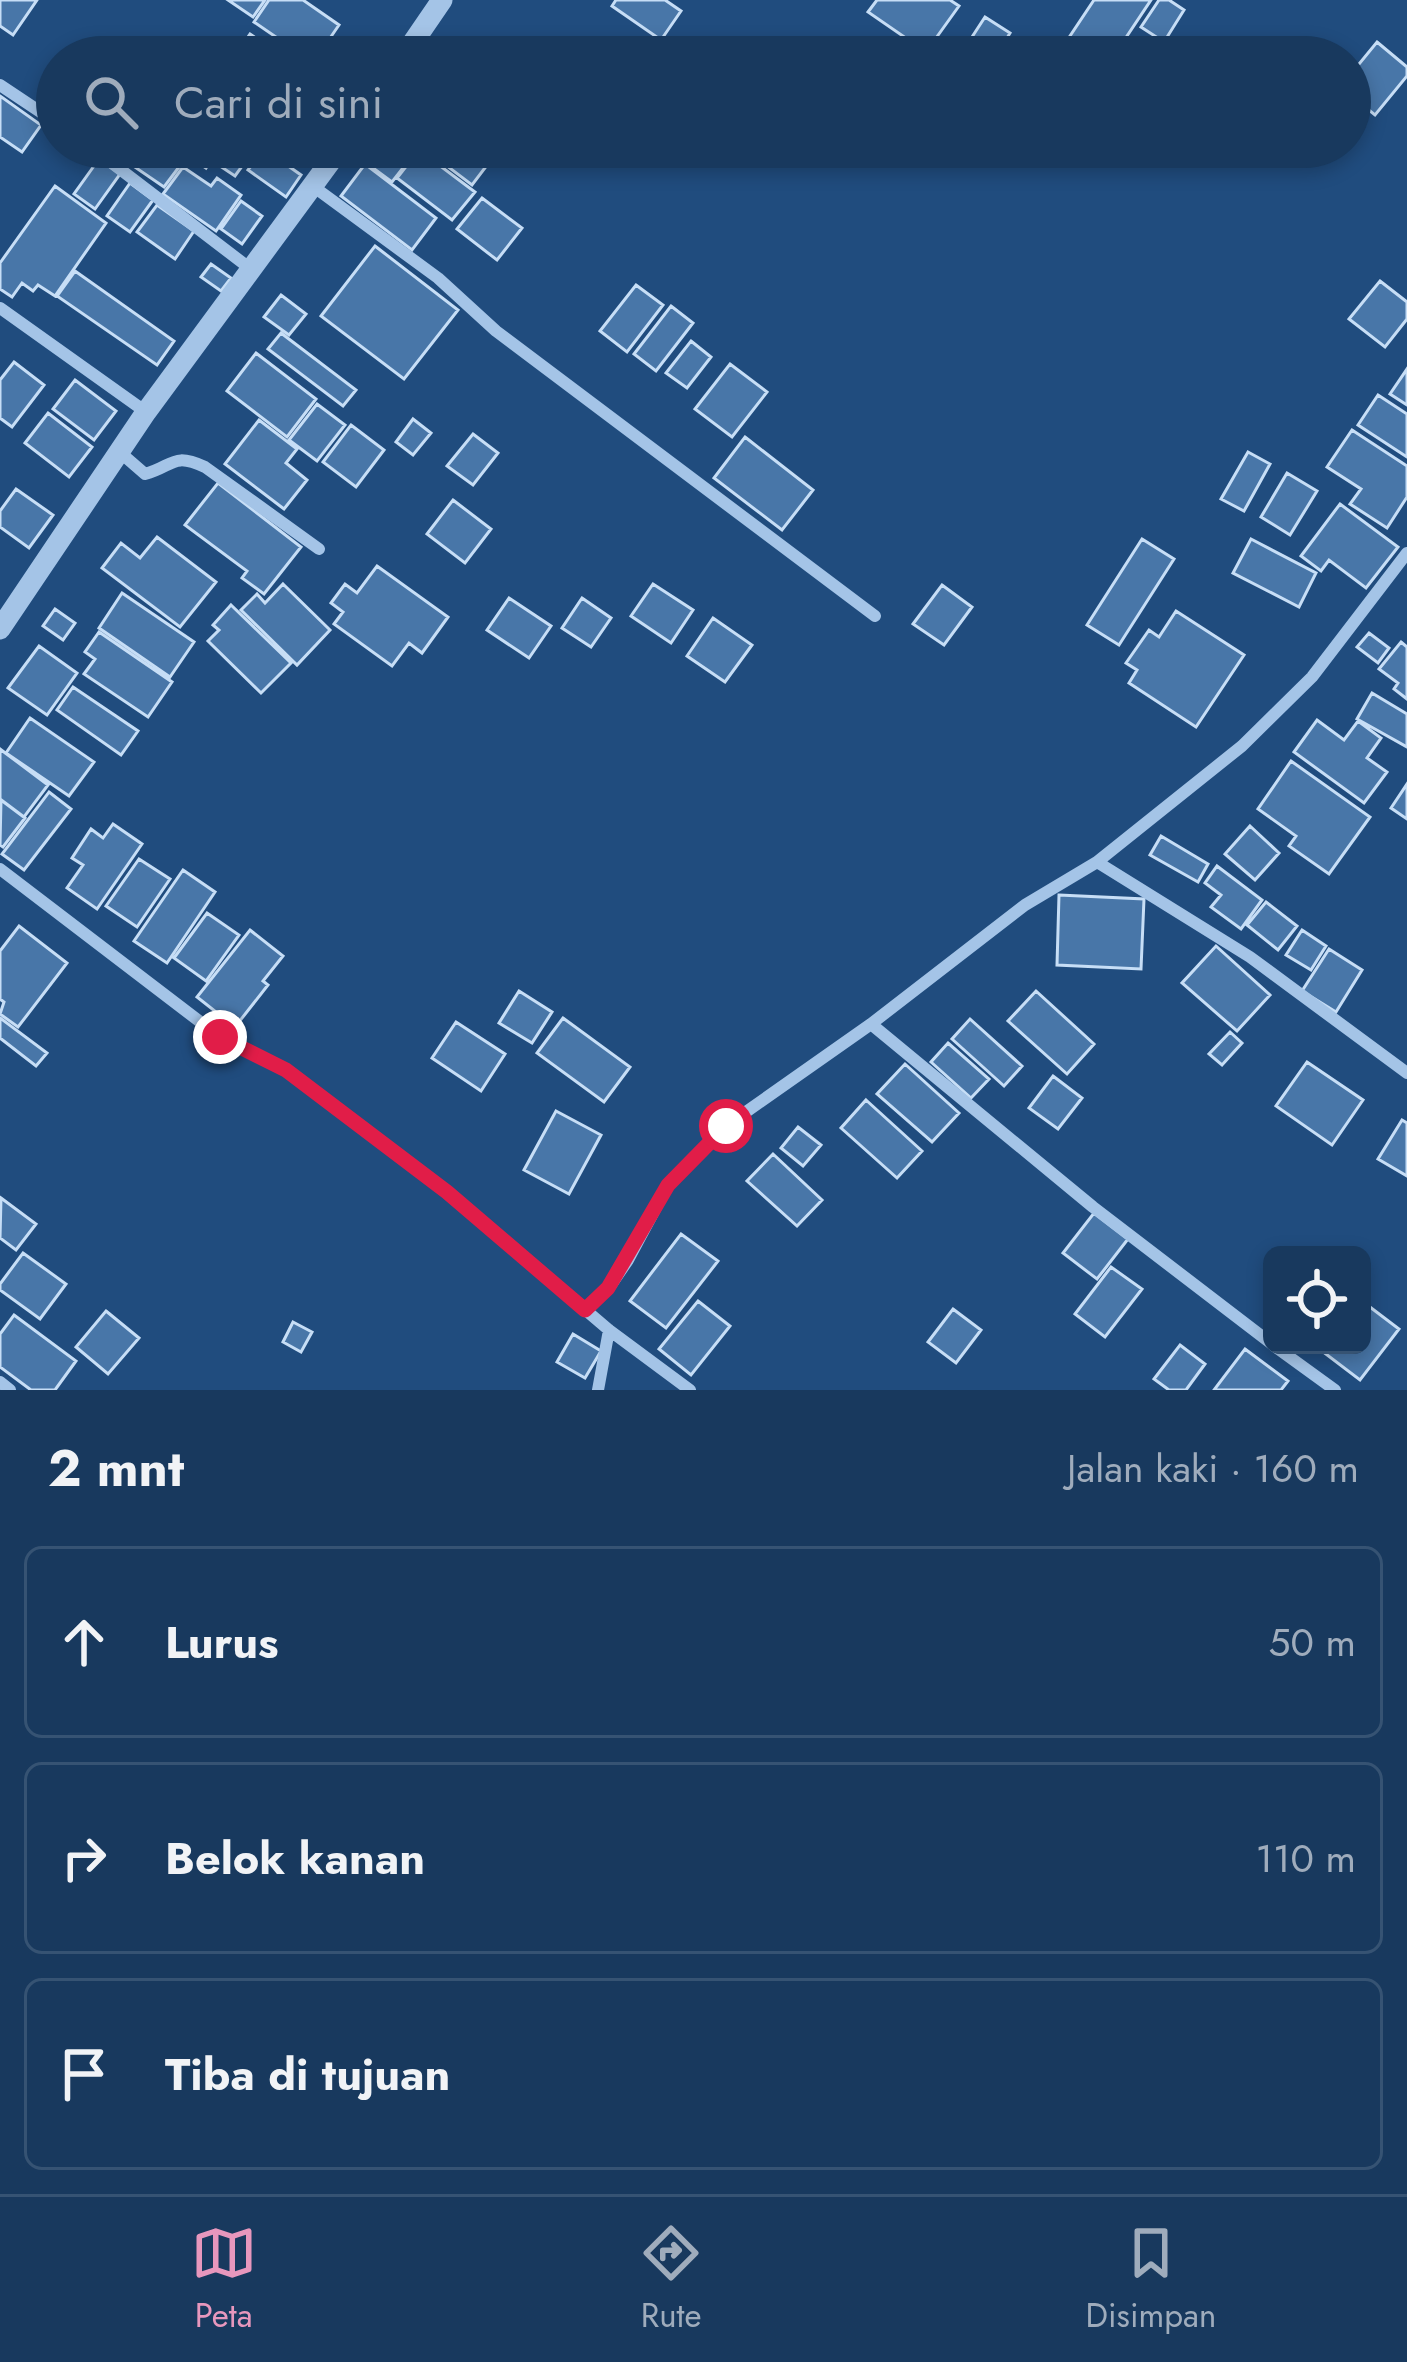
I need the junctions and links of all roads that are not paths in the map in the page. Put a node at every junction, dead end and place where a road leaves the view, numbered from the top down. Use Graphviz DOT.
graph roads {
  1 [pos="442,0"];
  2 [pos="417,36"];
  3 [pos="0,85"];
  4 [pos="36,110"];
  5 [pos="118,168"];
  6 [pos="327,168"];
  7 [pos="314,187"];
  8 [pos="252,270"];
  9 [pos="0,308"];
  10 [pos="146,412"];
  11 [pos="122,454"];
  12 [pos="320,549"];
  13 [pos="1407,553"];
  14 [pos="875,616"];
  15 [pos="0,629"];
  16 [pos="1096,862"];
  17 [pos="0,869"];
  18 [pos="871,1024"];
  19 [pos="1407,1073"];
  20 [pos="585,1310"];
  21 [pos="609,1330"];
  22 [pos="1263,1337"];
  23 [pos="1285,1354"];
  24 [pos="0,1382"];
  25 [pos="10,1390"];
  26 [pos="598,1390"];
  27 [pos="690,1390"];
  28 [pos="1335,1390"];
  1 -- 2 [label="street"];
  3 -- 4 [label="street"];
  5 -- 8 [label="street"];
  6 -- 7 [label="street"];
  7 -- 8 [label="street"];
  7 -- 14 [label="street"];
  8 -- 10 [label="street"];
  9 -- 10 [label="street"];
  10 -- 11 [label="street"];
  11 -- 12 [label="street"];
  11 -- 15 [label="street"];
  13 -- 16 [label="street"];
  16 -- 18 [label="street"];
  16 -- 19 [label="street"];
  17 -- 20 [label="street"];
  18 -- 20 [label="street"];
  18 -- 22 [label="street"];
  20 -- 21 [label="street"];
  21 -- 26 [label="street"];
  21 -- 27 [label="street"];
  23 -- 28 [label="street"];
  24 -- 25 [label="street"];
}
